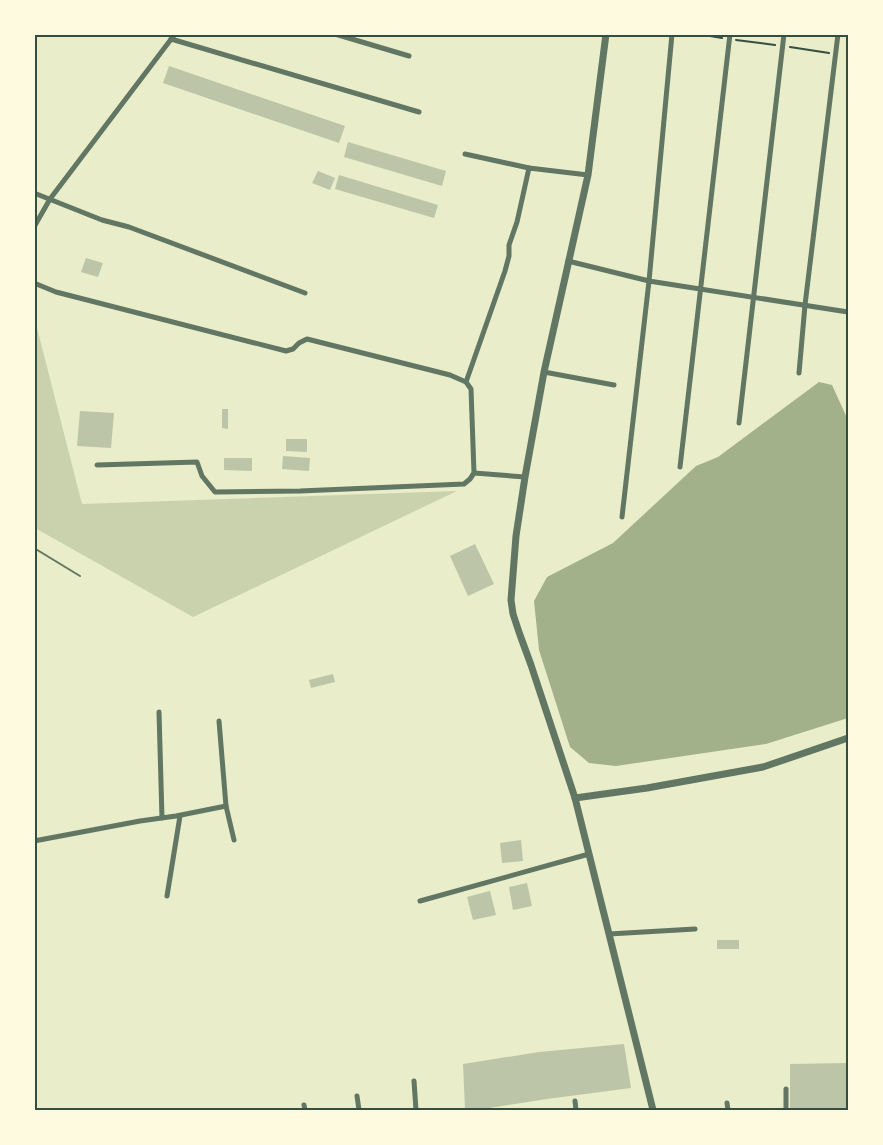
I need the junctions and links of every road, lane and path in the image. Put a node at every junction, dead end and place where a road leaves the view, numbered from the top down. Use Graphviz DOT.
graph roads {
  1 [pos="335,34"];
  2 [pos="606,34"];
  3 [pos="672,34"];
  4 [pos="698,34"];
  5 [pos="784,34"];
  6 [pos="838,34"];
  7 [pos="173,37"];
  8 [pos="730,37"];
  9 [pos="782,46"];
  10 [pos="836,54"];
  11 [pos="409,56"];
  12 [pos="419,112"];
  13 [pos="465,154"];
  14 [pos="529,168"];
  15 [pos="588,176"];
  16 [pos="34,193"];
  17 [pos="50,199"];
  18 [pos="34,227"];
  19 [pos="568,261"];
  20 [pos="649,281"];
  21 [pos="34,283"];
  22 [pos="701,288"];
  23 [pos="305,293"];
  24 [pos="755,297"];
  25 [pos="805,305"];
  26 [pos="849,312"];
  27 [pos="544,372"];
  28 [pos="799,373"];
  29 [pos="466,382"];
  30 [pos="614,385"];
  31 [pos="739,423"];
  32 [pos="97,465"];
  33 [pos="680,467"];
  34 [pos="474,473"];
  35 [pos="525,477"];
  36 [pos="622,518"];
  37 [pos="34,548"];
  38 [pos="80,576"];
  39 [pos="159,712"];
  40 [pos="219,721"];
  41 [pos="849,738"];
  42 [pos="575,798"];
  43 [pos="226,806"];
  44 [pos="180,816"];
  45 [pos="162,818"];
  46 [pos="234,840"];
  47 [pos="34,841"];
  48 [pos="589,854"];
  49 [pos="167,896"];
  50 [pos="420,901"];
  51 [pos="695,929"];
  52 [pos="609,934"];
  53 [pos="414,1081"];
  54 [pos="786,1089"];
  55 [pos="357,1096"];
  56 [pos="575,1101"];
  57 [pos="727,1103"];
  58 [pos="359,1110"];
  59 [pos="416,1110"];
  60 [pos="576,1110"];
  61 [pos="653,1110"];
  62 [pos="728,1110"];
  63 [pos="786,1110"];
  1 -- 11 [label="street"];
  2 -- 15 [label="street"];
  3 -- 20 [label="street"];
  4 -- 8 [label="path"];
  5 -- 9 [label="street"];
  6 -- 10 [label="street"];
  7 -- 12 [label="street"];
  7 -- 17 [label="street"];
  8 -- 9 [label="path"];
  8 -- 22 [label="street"];
  9 -- 10 [label="path"];
  9 -- 24 [label="street"];
  10 -- 25 [label="street"];
  13 -- 14 [label="street"];
  14 -- 15 [label="street"];
  14 -- 29 [label="street"];
  15 -- 19 [label="street"];
  16 -- 17 [label="street"];
  17 -- 18 [label="street"];
  17 -- 23 [label="street"];
  19 -- 20 [label="street"];
  19 -- 27 [label="street"];
  20 -- 22 [label="street"];
  20 -- 36 [label="street"];
  21 -- 29 [label="street"];
  22 -- 24 [label="street"];
  22 -- 33 [label="street"];
  24 -- 25 [label="street"];
  24 -- 31 [label="street"];
  25 -- 26 [label="street"];
  25 -- 28 [label="street"];
  27 -- 30 [label="street"];
  27 -- 35 [label="street"];
  29 -- 34 [label="street"];
  32 -- 34 [label="street"];
  34 -- 35 [label="street"];
  35 -- 42 [label="street"];
  37 -- 38 [label="lane"];
  39 -- 45 [label="street"];
  40 -- 43 [label="street"];
  41 -- 42 [label="street"];
  42 -- 48 [label="street"];
  43 -- 44 [label="street"];
  43 -- 46 [label="street"];
  44 -- 45 [label="street"];
  44 -- 49 [label="street"];
  45 -- 47 [label="street"];
  48 -- 50 [label="street"];
  48 -- 52 [label="street"];
  51 -- 52 [label="street"];
  52 -- 61 [label="street"];
  53 -- 59 [label="street"];
  54 -- 63 [label="street"];
  55 -- 58 [label="street"];
  56 -- 60 [label="street"];
  57 -- 62 [label="street"];
}
